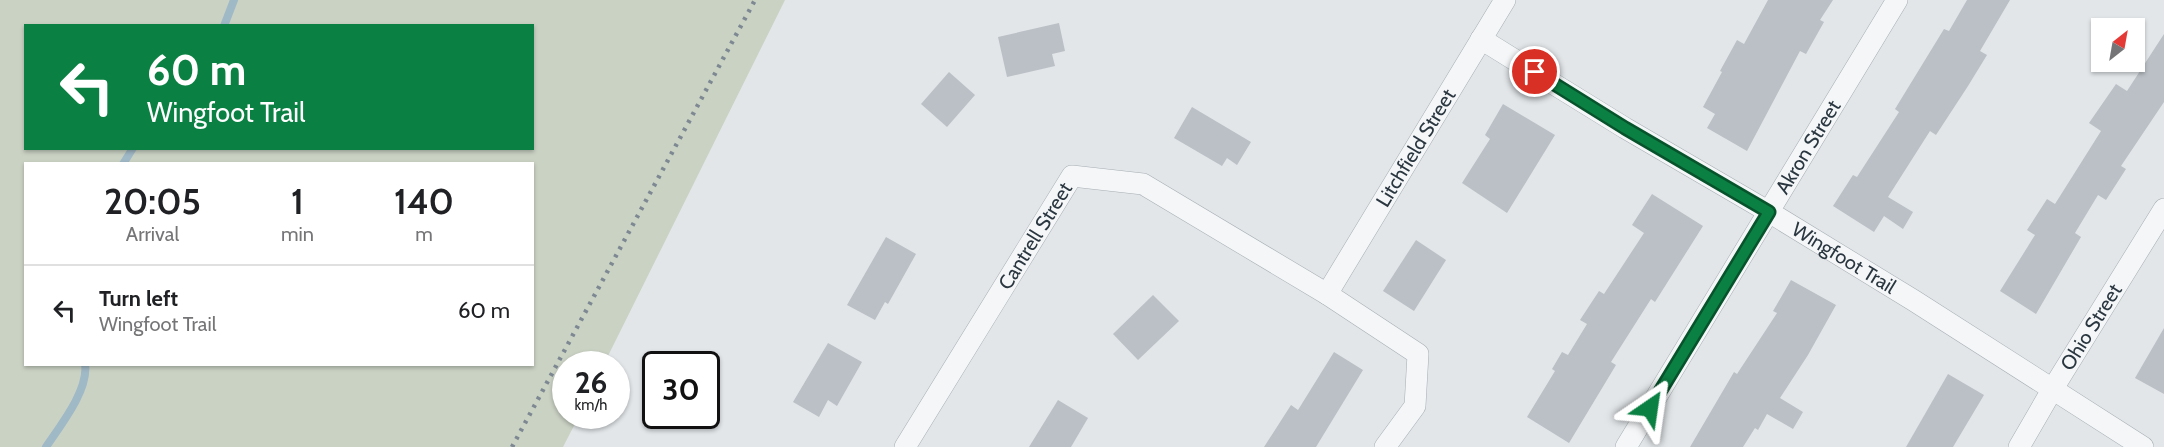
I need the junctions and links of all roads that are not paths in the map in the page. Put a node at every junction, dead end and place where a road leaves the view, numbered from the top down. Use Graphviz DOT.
graph roads {
  1 [pos="1505,0"];
  2 [pos="1897,0"];
  3 [pos="1481,39"];
  4 [pos="2164,209"];
  5 [pos="1769,212"];
  6 [pos="1326,294"];
  7 [pos="2052,390"];
  8 [pos="905,447"];
  9 [pos="1385,447"];
  10 [pos="1626,447"];
  11 [pos="2019,447"];
  12 [pos="2143,447"];
  1 -- 3 [label="street, Litchfield Street"];
  2 -- 5 [label="street, Akron Street"];
  3 -- 5 [label="street, Wingfoot Trail"];
  3 -- 6 [label="street, Litchfield Street"];
  4 -- 7 [label="street, Ohio Street"];
  5 -- 7 [label="street, Wingfoot Trail"];
  5 -- 10 [label="street, Akron Street"];
  6 -- 8 [label="street, Cantrell Street"];
  6 -- 9 [label="street"];
  7 -- 11 [label="street, Ohio Street"];
  7 -- 12 [label="street, Wingfoot Trail"];
}
